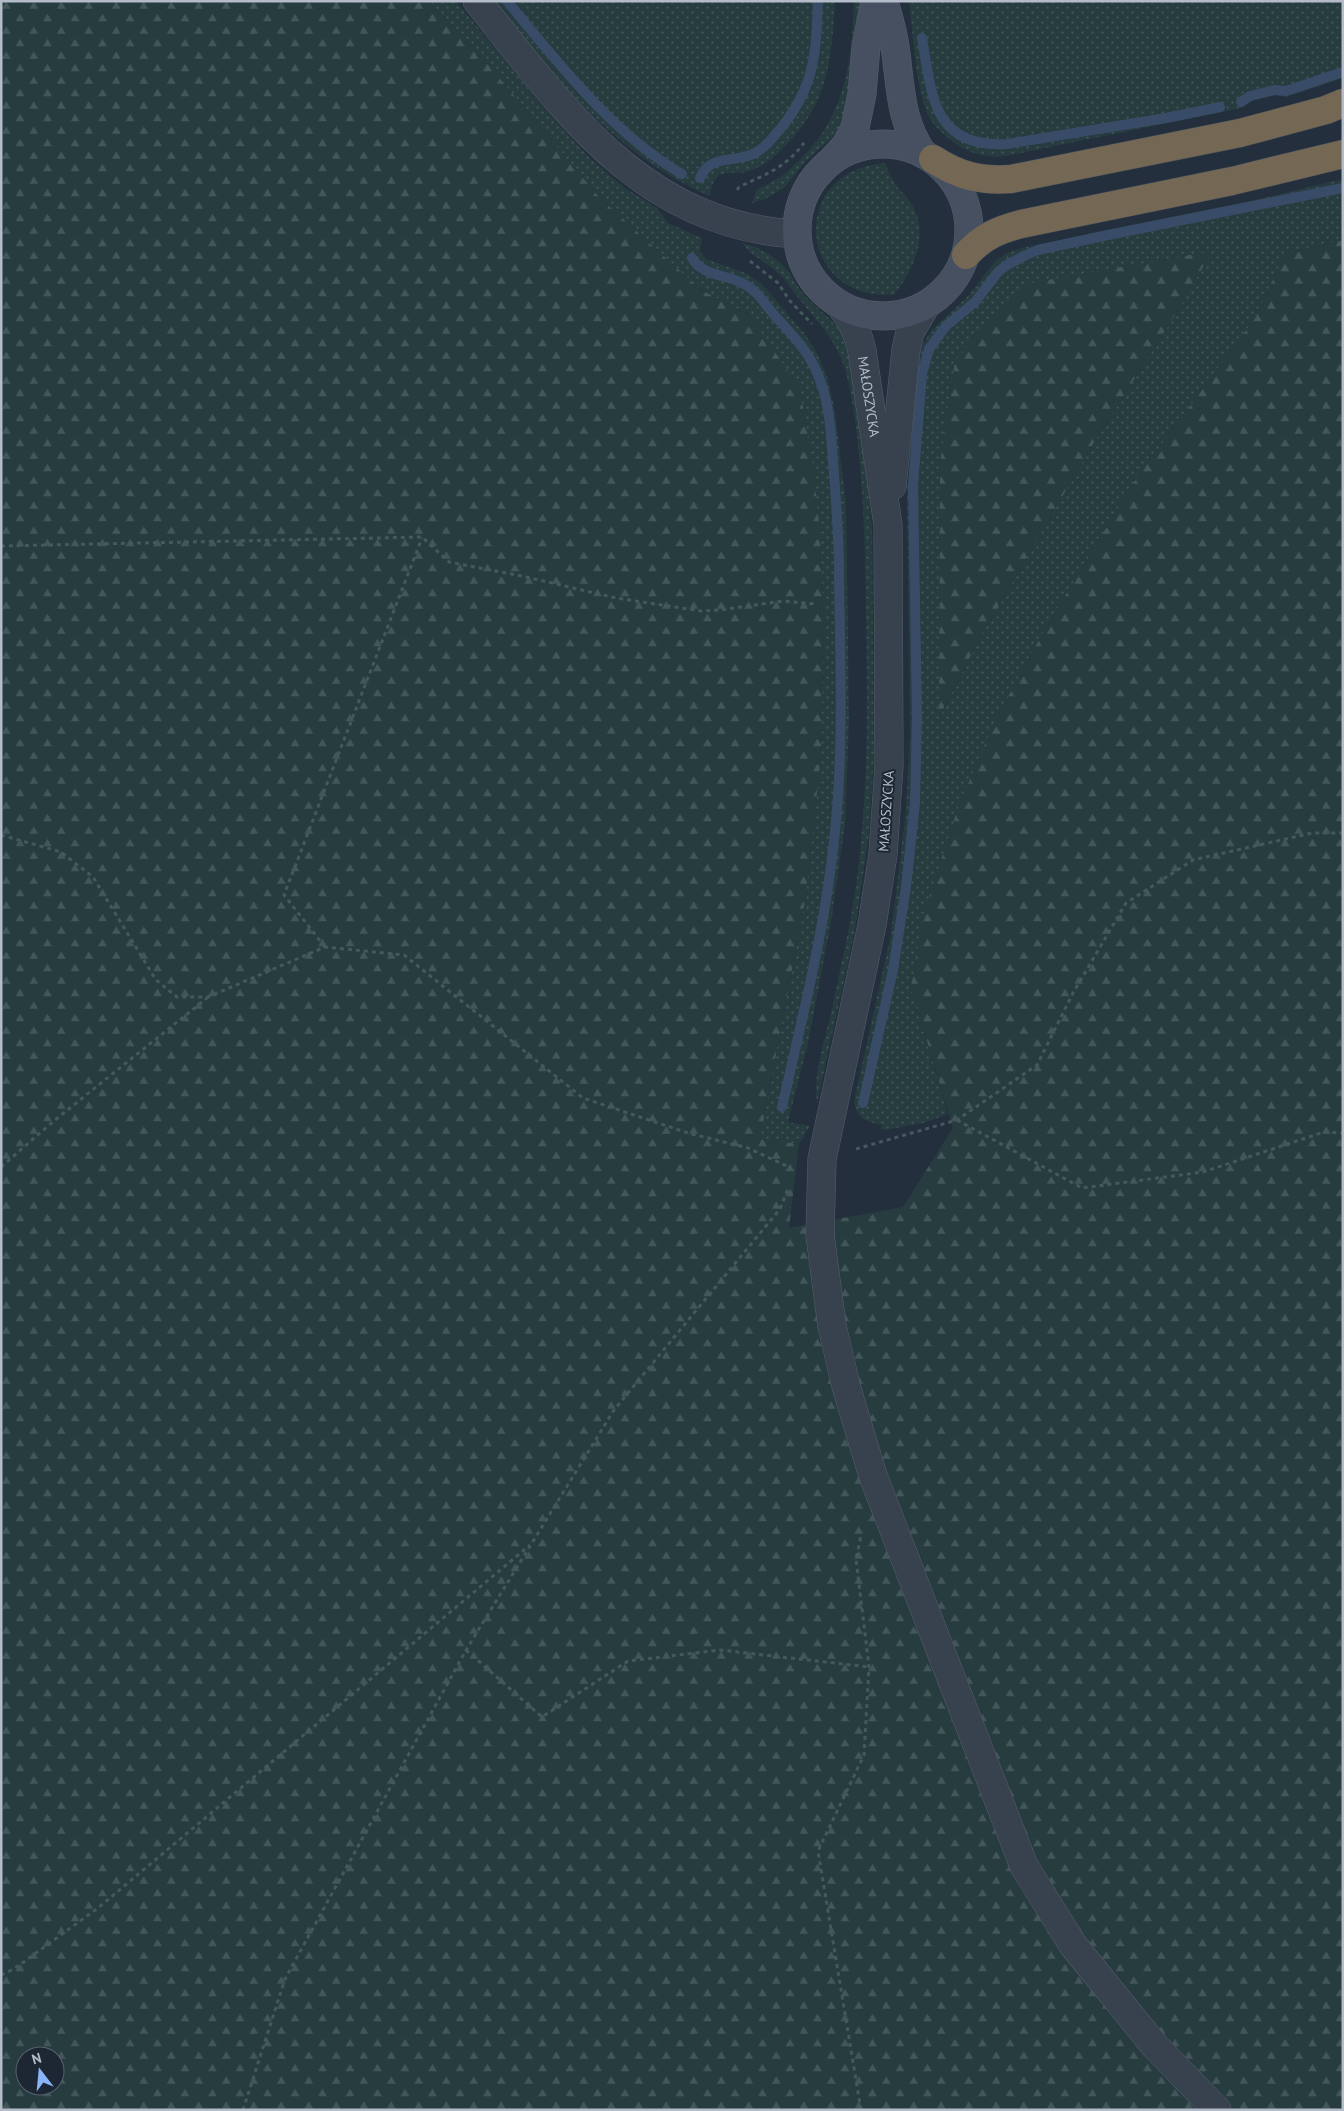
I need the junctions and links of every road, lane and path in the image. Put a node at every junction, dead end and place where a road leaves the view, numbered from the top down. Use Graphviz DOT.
graph roads {
  1 [pos="477,1"];
  2 [pos="875,1"];
  3 [pos="884,1"];
  4 [pos="1343,103"];
  5 [pos="809,137"];
  6 [pos="1343,154"];
  7 [pos="928,156"];
  8 [pos="832,160"];
  9 [pos="735,193"];
  10 [pos="796,234"];
  11 [pos="966,255"];
  12 [pos="745,259"];
  13 [pos="840,304"];
  14 [pos="926,305"];
  15 [pos="816,330"];
  16 [pos="888,525"];
  17 [pos="422,538"];
  18 [pos="1,546"];
  19 [pos="816,604"];
  20 [pos="1343,833"];
  21 [pos="1,835"];
  22 [pos="325,948"];
  23 [pos="208,997"];
  24 [pos="957,1120"];
  25 [pos="1343,1133"];
  26 [pos="822,1159"];
  27 [pos="1,1167"];
  28 [pos="796,1171"];
  29 [pos="790,1186"];
  30 [pos="862,1531"];
  31 [pos="532,1543"];
  32 [pos="466,1650"];
  33 [pos="869,1667"];
  34 [pos="1,1975"];
  35 [pos="243,2110"];
  36 [pos="861,2110"];
  37 [pos="1217,2110"];
  1 -- 10 [label="street"];
  2 -- 8 [label="main road"];
  3 -- 7 [label="main road"];
  4 -- 7 [label="highway"];
  5 -- 9 [label="path"];
  6 -- 11 [label="highway"];
  7 -- 8 [label="main road"];
  7 -- 11 [label="main road"];
  8 -- 10 [label="main road"];
  10 -- 13 [label="main road"];
  11 -- 14 [label="main road"];
  12 -- 15 [label="path"];
  13 -- 14 [label="main road"];
  13 -- 16 [label="street, MAŁOSZYCKA"];
  14 -- 16 [label="street, MAŁOSZYCKA"];
  16 -- 26 [label="street, MAŁOSZYCKA"];
  17 -- 18 [label="path"];
  17 -- 19 [label="path"];
  17 -- 22 [label="path"];
  20 -- 24 [label="path"];
  21 -- 23 [label="path"];
  22 -- 23 [label="path"];
  22 -- 28 [label="path"];
  23 -- 27 [label="path"];
  24 -- 25 [label="path"];
  24 -- 26 [label="path"];
  26 -- 37 [label="street, MAŁOSZYCKA"];
  29 -- 31 [label="path"];
  30 -- 33 [label="path"];
  31 -- 32 [label="path"];
  31 -- 34 [label="path"];
  32 -- 33 [label="path"];
  32 -- 35 [label="path"];
  33 -- 36 [label="path"];
}
